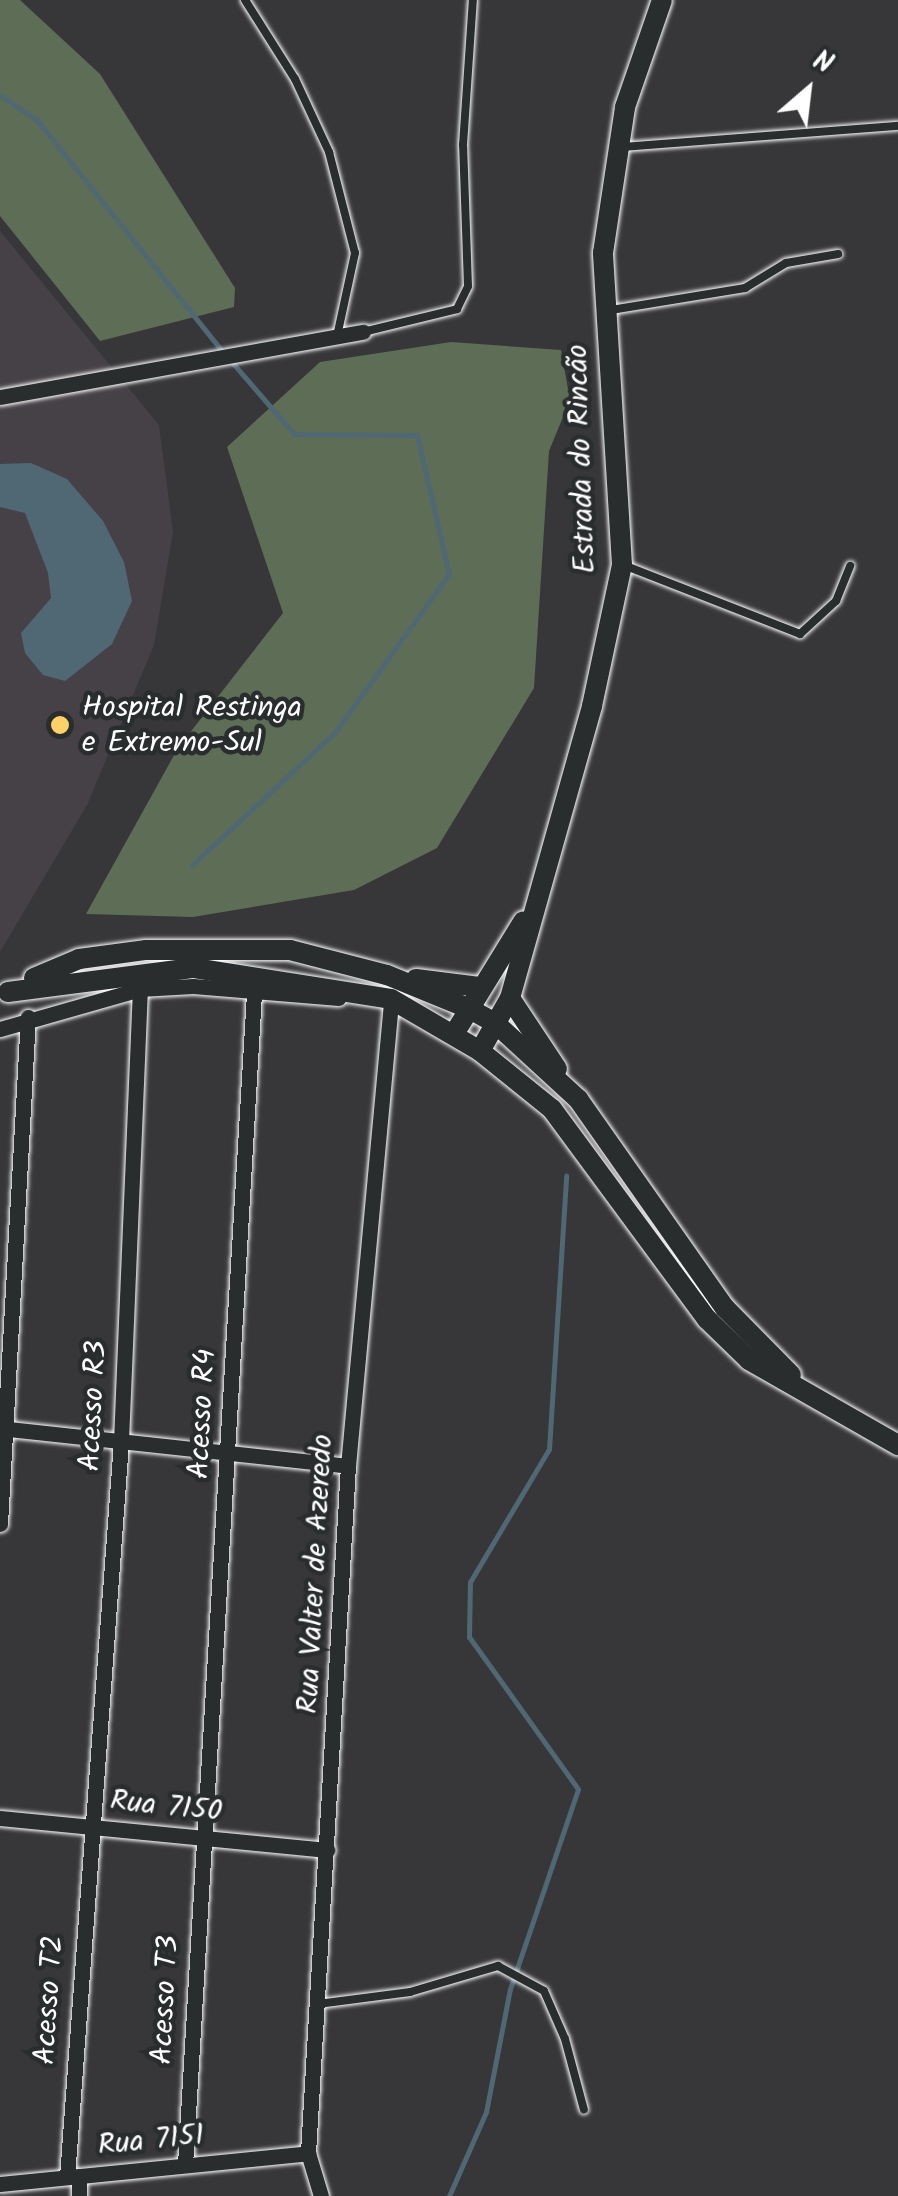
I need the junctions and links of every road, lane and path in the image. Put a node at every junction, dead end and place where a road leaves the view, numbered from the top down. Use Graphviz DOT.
graph roads {
  1 [pos="245,0"];
  2 [pos="472,0"];
  3 [pos="662,0"];
  4 [pos="898,126"];
  5 [pos="619,147"];
  6 [pos="838,254"];
  7 [pos="606,311"];
  8 [pos="363,332"];
  9 [pos="337,336"];
  10 [pos="0,397"];
  11 [pos="622,565"];
  12 [pos="850,566"];
  13 [pos="530,912"];
  14 [pos="193,977"];
  15 [pos="478,987"];
  16 [pos="140,989"];
  17 [pos="386,990"];
  18 [pos="4,994"];
  19 [pos="254,994"];
  20 [pos="510,998"];
  21 [pos="468,1008"];
  22 [pos="28,1016"];
  23 [pos="496,1023"];
  24 [pos="0,1029"];
  25 [pos="454,1034"];
  26 [pos="480,1051"];
  27 [pos="578,1099"];
  28 [pos="807,1390"];
  29 [pos="3,1428"];
  30 [pos="120,1441"];
  31 [pos="898,1445"];
  32 [pos="229,1453"];
  33 [pos="348,1466"];
  34 [pos="0,1524"];
  35 [pos="0,1818"];
  36 [pos="88,1826"];
  37 [pos="202,1838"];
  38 [pos="328,1850"];
  39 [pos="318,2004"];
  40 [pos="584,2110"];
  41 [pos="308,2153"];
  42 [pos="185,2165"];
  43 [pos="73,2176"];
  44 [pos="0,2184"];
  45 [pos="79,2196"];
  46 [pos="321,2196"];
  1 -- 9 [label="lane"];
  2 -- 8 [label="lane"];
  3 -- 5 [label="main road, Estrada do Rincão"];
  4 -- 5 [label="lane"];
  5 -- 7 [label="main road, Estrada do Rincão"];
  6 -- 7 [label="lane"];
  7 -- 11 [label="main road, Estrada do Rincão"];
  8 -- 9 [label="street"];
  9 -- 10 [label="street"];
  11 -- 12 [label="lane"];
  11 -- 13 [label="main road, Estrada do Rincão"];
  13 -- 15 [label="main road, Estrada do Rincão"];
  13 -- 20 [label="main road, Estrada do Rincão"];
  14 -- 16 [label="street"];
  14 -- 17 [label="main road"];
  14 -- 18 [label="main road"];
  14 -- 19 [label="street"];
  15 -- 17 [label="main road"];
  15 -- 21 [label="main road, Estrada do Rincão"];
  16 -- 22 [label="street"];
  16 -- 30 [label="street, Acesso R3"];
  17 -- 18 [label="main road"];
  17 -- 19 [label="street"];
  17 -- 21 [label="main road"];
  17 -- 25 [label="main road"];
  17 -- 33 [label="street, Rua Valter de Azeredo"];
  19 -- 32 [label="street, Acesso R4"];
  20 -- 23 [label="main road, Estrada do Rincão"];
  20 -- 27 [label="main road"];
  21 -- 23 [label="main road"];
  21 -- 25 [label="main road, Estrada do Rincão"];
  22 -- 24 [label="street"];
  22 -- 29 [label="street"];
  23 -- 26 [label="main road, Estrada do Rincão"];
  23 -- 27 [label="main road"];
  25 -- 26 [label="main road"];
  26 -- 28 [label="main road"];
  27 -- 28 [label="main road"];
  28 -- 31 [label="main road"];
  29 -- 30 [label="street"];
  29 -- 34 [label="street"];
  30 -- 32 [label="street"];
  30 -- 36 [label="street, Acesso R3"];
  32 -- 33 [label="street"];
  32 -- 37 [label="street, Acesso R4"];
  33 -- 38 [label="street, Rua Valter de Azeredo"];
  35 -- 36 [label="street, Rua 7150"];
  36 -- 37 [label="street, Rua 7150"];
  36 -- 43 [label="street, Acesso T2"];
  37 -- 38 [label="street, Rua 7150"];
  37 -- 42 [label="street, Acesso T3"];
  38 -- 39 [label="street, Rua Valter de Azeredo"];
  39 -- 40 [label="lane"];
  39 -- 41 [label="street, Rua Valter de Azeredo"];
  41 -- 42 [label="street, Rua 7151"];
  41 -- 46 [label="street"];
  42 -- 43 [label="street, Rua 7151"];
  43 -- 44 [label="street, Rua 7151"];
  43 -- 45 [label="street, Acesso T2"];
}
